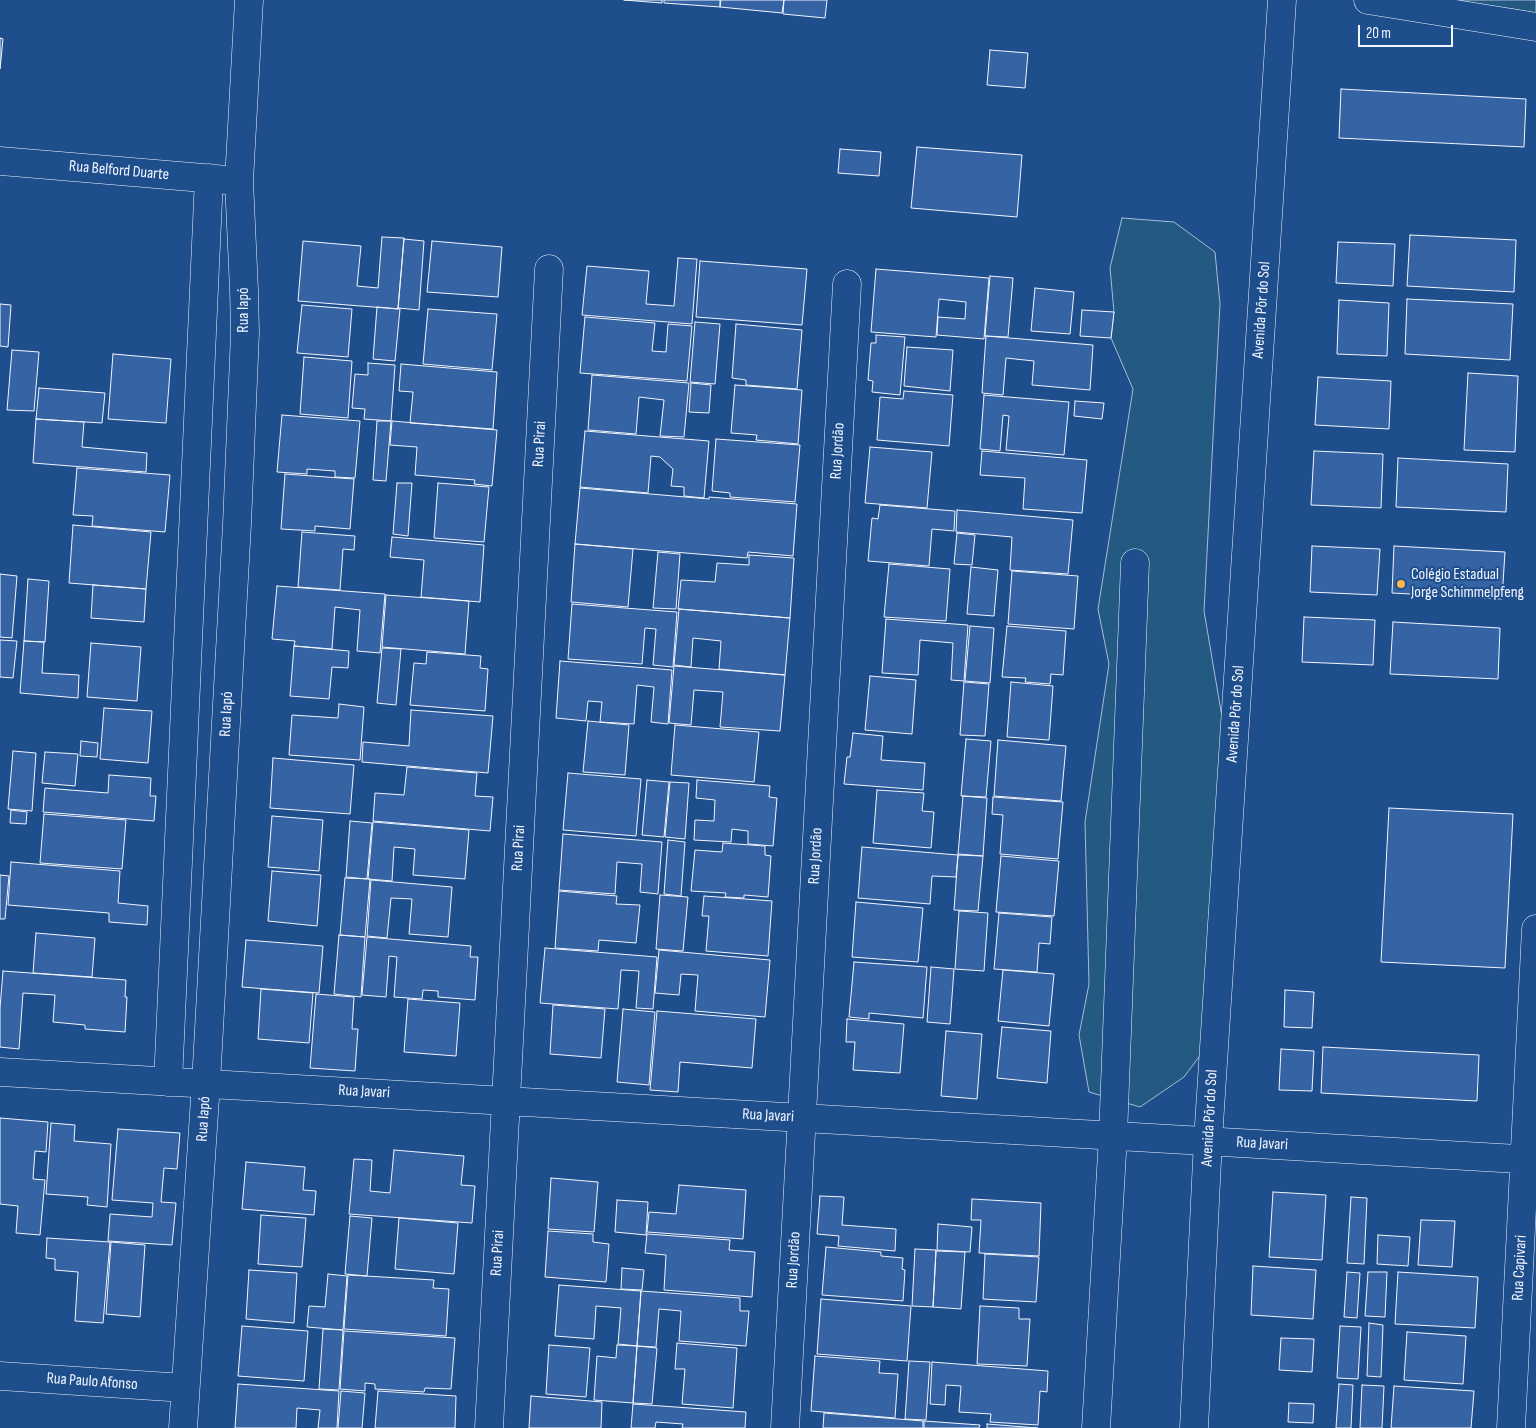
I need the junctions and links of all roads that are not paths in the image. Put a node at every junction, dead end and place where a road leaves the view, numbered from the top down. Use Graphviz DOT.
graph roads {
  1 [pos="249,0"];
  2 [pos="1282,0"];
  3 [pos="1368,0"];
  4 [pos="1536,27"];
  5 [pos="0,161"];
  6 [pos="209,178"];
  7 [pos="239,181"];
  8 [pos="549,269"];
  9 [pos="847,284"];
  10 [pos="1135,563"];
  11 [pos="1536,929"];
  12 [pos="0,1072"];
  13 [pos="168,1082"];
  14 [pos="206,1083"];
  15 [pos="506,1100"];
  16 [pos="802,1118"];
  17 [pos="1113,1136"];
  18 [pos="1208,1140"];
  19 [pos="1531,1160"];
  20 [pos="0,1376"];
  21 [pos="185,1388"];
  22 [pos="183,1428"];
  23 [pos="488,1428"];
  24 [pos="785,1428"];
  25 [pos="1096,1428"];
  26 [pos="1194,1428"];
  27 [pos="1511,1428"];
  1 -- 7 [label="street, Rua Iapó"];
  2 -- 18 [label="street, Avenida Pôr do Sol"];
  3 -- 4 [label="street"];
  5 -- 6 [label="street, Rua Belford Duarte"];
  6 -- 7 [label="street, Rua Belford Duarte"];
  6 -- 13 [label="street"];
  7 -- 14 [label="street, Rua Iapó"];
  8 -- 15 [label="street, Rua Pirai"];
  9 -- 16 [label="street, Rua Jordão"];
  10 -- 17 [label="street"];
  11 -- 19 [label="street, Rua Capivari"];
  12 -- 13 [label="street, Rua Javari"];
  13 -- 14 [label="street, Rua Javari"];
  14 -- 15 [label="street, Rua Javari"];
  14 -- 21 [label="street, Rua Iapó"];
  15 -- 16 [label="street, Rua Javari"];
  15 -- 23 [label="street, Rua Pirai"];
  16 -- 17 [label="street, Rua Javari"];
  16 -- 24 [label="street, Rua Jordão"];
  17 -- 18 [label="street, Rua Javari"];
  17 -- 25 [label="street"];
  18 -- 19 [label="street, Rua Javari"];
  18 -- 26 [label="street, Avenida Pôr do Sol"];
  19 -- 27 [label="street, Rua Capivari"];
  20 -- 21 [label="street, Rua Paulo Afonso"];
  21 -- 22 [label="street, Rua Iapó"];
}
